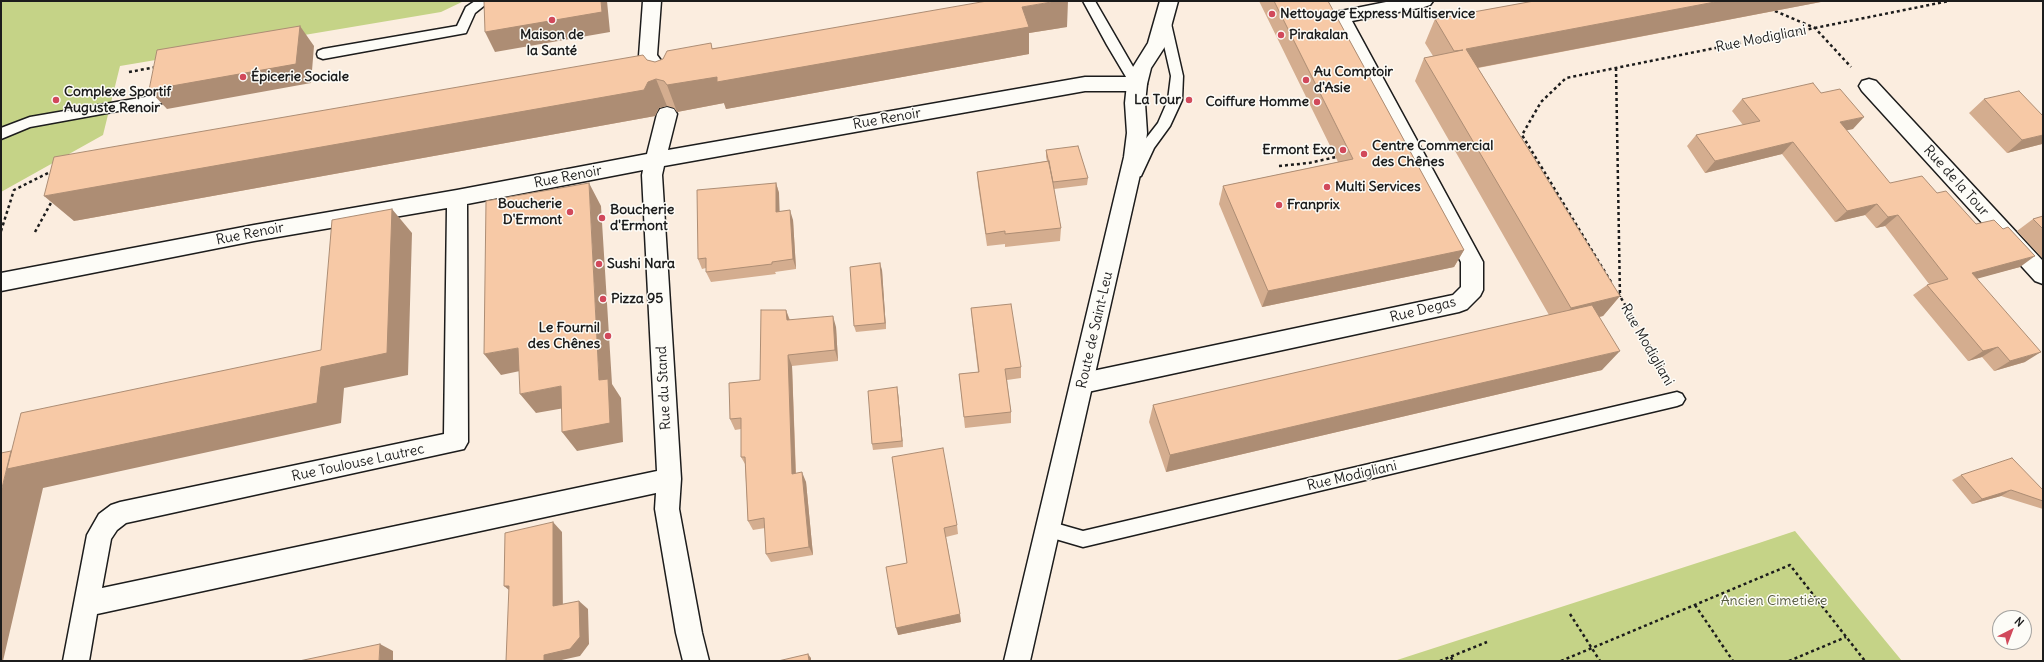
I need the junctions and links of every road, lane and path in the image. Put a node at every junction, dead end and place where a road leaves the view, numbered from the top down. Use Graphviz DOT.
graph roads {
  1 [pos="484,1"];
  2 [pos="652,1"];
  3 [pos="1089,1"];
  4 [pos="1424,1"];
  5 [pos="1949,1"];
  6 [pos="1167,10"];
  7 [pos="1775,11"];
  8 [pos="1815,28"];
  9 [pos="324,54"];
  10 [pos="161,66"];
  11 [pos="1616,68"];
  12 [pos="129,72"];
  13 [pos="665,80"];
  14 [pos="1137,84"];
  15 [pos="1869,86"];
  16 [pos="157,100"];
  17 [pos="667,114"];
  18 [pos="1,134"];
  19 [pos="1336,157"];
  20 [pos="655,160"];
  21 [pos="1279,166"];
  22 [pos="55,170"];
  23 [pos="1126,193"];
  24 [pos="457,198"];
  25 [pos="54,199"];
  26 [pos="1,231"];
  27 [pos="35,232"];
  28 [pos="2043,274"];
  29 [pos="1,282"];
  30 [pos="1612,284"];
  31 [pos="1616,290"];
  32 [pos="1620,297"];
  33 [pos="1083,383"];
  34 [pos="1677,399"];
  35 [pos="669,479"];
  36 [pos="1048,529"];
  37 [pos="87,604"];
  38 [pos="1695,605"];
  39 [pos="1570,614"];
  40 [pos="1846,637"];
  41 [pos="1487,642"];
  42 [pos="1592,648"];
  43 [pos="1451,657"];
  44 [pos="76,661"];
  45 [pos="696,661"];
  46 [pos="1017,661"];
  47 [pos="1440,661"];
  48 [pos="1453,661"];
  49 [pos="1561,661"];
  50 [pos="1600,661"];
  51 [pos="1734,661"];
  52 [pos="1789,661"];
  53 [pos="1865,661"];
  1 -- 9 [label="lane"];
  2 -- 13 [label="street"];
  3 -- 14 [label="lane"];
  4 -- 33 [label="street, Rue Degas"];
  5 -- 8 [label="path, Rue Modigliani"];
  6 -- 14 [label="street, Route de Saint-Leu"];
  6 -- 23 [label="lane"];
  7 -- 8 [label="path"];
  8 -- 11 [label="path, Rue Modigliani"];
  8 -- 15 [label="path"];
  10 -- 12 [label="path"];
  11 -- 30 [label="path, Rue Modigliani"];
  11 -- 32 [label="path"];
  14 -- 20 [label="street, Rue Renoir"];
  14 -- 23 [label="street, Route de Saint-Leu"];
  15 -- 28 [label="street, Rue de la Tour"];
  16 -- 18 [label="lane"];
  17 -- 20 [label="street, Rue du Stand"];
  19 -- 21 [label="path"];
  20 -- 24 [label="street, Rue Renoir"];
  20 -- 35 [label="street, Rue du Stand"];
  22 -- 26 [label="path"];
  23 -- 33 [label="street, Route de Saint-Leu"];
  24 -- 29 [label="street, Rue Renoir"];
  24 -- 37 [label="street, Rue Toulouse Lautrec"];
  25 -- 27 [label="path"];
  31 -- 32 [label="path, Rue Modigliani"];
  32 -- 34 [label="path, Rue Modigliani"];
  33 -- 36 [label="street, Route de Saint-Leu"];
  34 -- 36 [label="lane, Rue Modigliani"];
  35 -- 37 [label="street"];
  35 -- 45 [label="street, Rue du Stand"];
  36 -- 46 [label="street, Route de Saint-Leu"];
  37 -- 44 [label="street, Rue Toulouse Lautrec"];
  38 -- 40 [label="path"];
  38 -- 42 [label="path"];
  38 -- 51 [label="path"];
  39 -- 42 [label="path"];
  40 -- 52 [label="path"];
  40 -- 53 [label="path"];
  41 -- 43 [label="path"];
  42 -- 49 [label="path"];
  42 -- 50 [label="path"];
  43 -- 47 [label="path"];
  43 -- 48 [label="path"];
}
